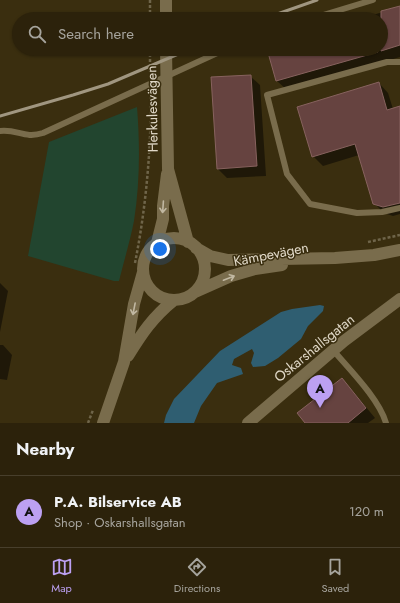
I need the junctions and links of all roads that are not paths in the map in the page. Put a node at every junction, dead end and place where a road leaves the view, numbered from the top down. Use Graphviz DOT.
graph roads {
  1 [pos="166,0"];
  2 [pos="373,0"];
  3 [pos="166,12"];
  4 [pos="333,12"];
  5 [pos="166,56"];
  6 [pos="211,56"];
  7 [pos="400,62"];
  8 [pos="0,131"];
  9 [pos="168,169"];
  10 [pos="400,208"];
  11 [pos="157,243"];
  12 [pos="192,245"];
  13 [pos="400,250"];
  14 [pos="335,258"];
  15 [pos="139,269"];
  16 [pos="193,293"];
  17 [pos="400,298"];
  18 [pos="174,300"];
  19 [pos="334,350"];
  20 [pos="124,362"];
  21 [pos="103,423"];
  22 [pos="248,423"];
  23 [pos="386,423"];
  1 -- 3 [label="main road"];
  2 -- 4 [label="lane"];
  5 -- 9 [label="main road, Herkulesvägen"];
  6 -- 8 [label="lane"];
  7 -- 10 [label="lane"];
  9 -- 11 [label="main road, Herkulesvägen, one-way"];
  9 -- 12 [label="main road, Herkulesvägen"];
  11 -- 12 [label="main road"];
  11 -- 15 [label="main road"];
  12 -- 14 [label="main road, Kämpevägen"];
  12 -- 16 [label="main road"];
  13 -- 14 [label="main road, Kämpevägen"];
  16 -- 14 [label="main road, Kämpevägen, one-way"];
  15 -- 18 [label="main road"];
  15 -- 20 [label="main road, one-way"];
  16 -- 18 [label="main road"];
  17 -- 19 [label="main road, Oskarshallsgatan"];
  18 -- 20 [label="main road"];
  19 -- 22 [label="main road, Oskarshallsgatan"];
  19 -- 23 [label="lane"];
  20 -- 21 [label="main road"];
}
